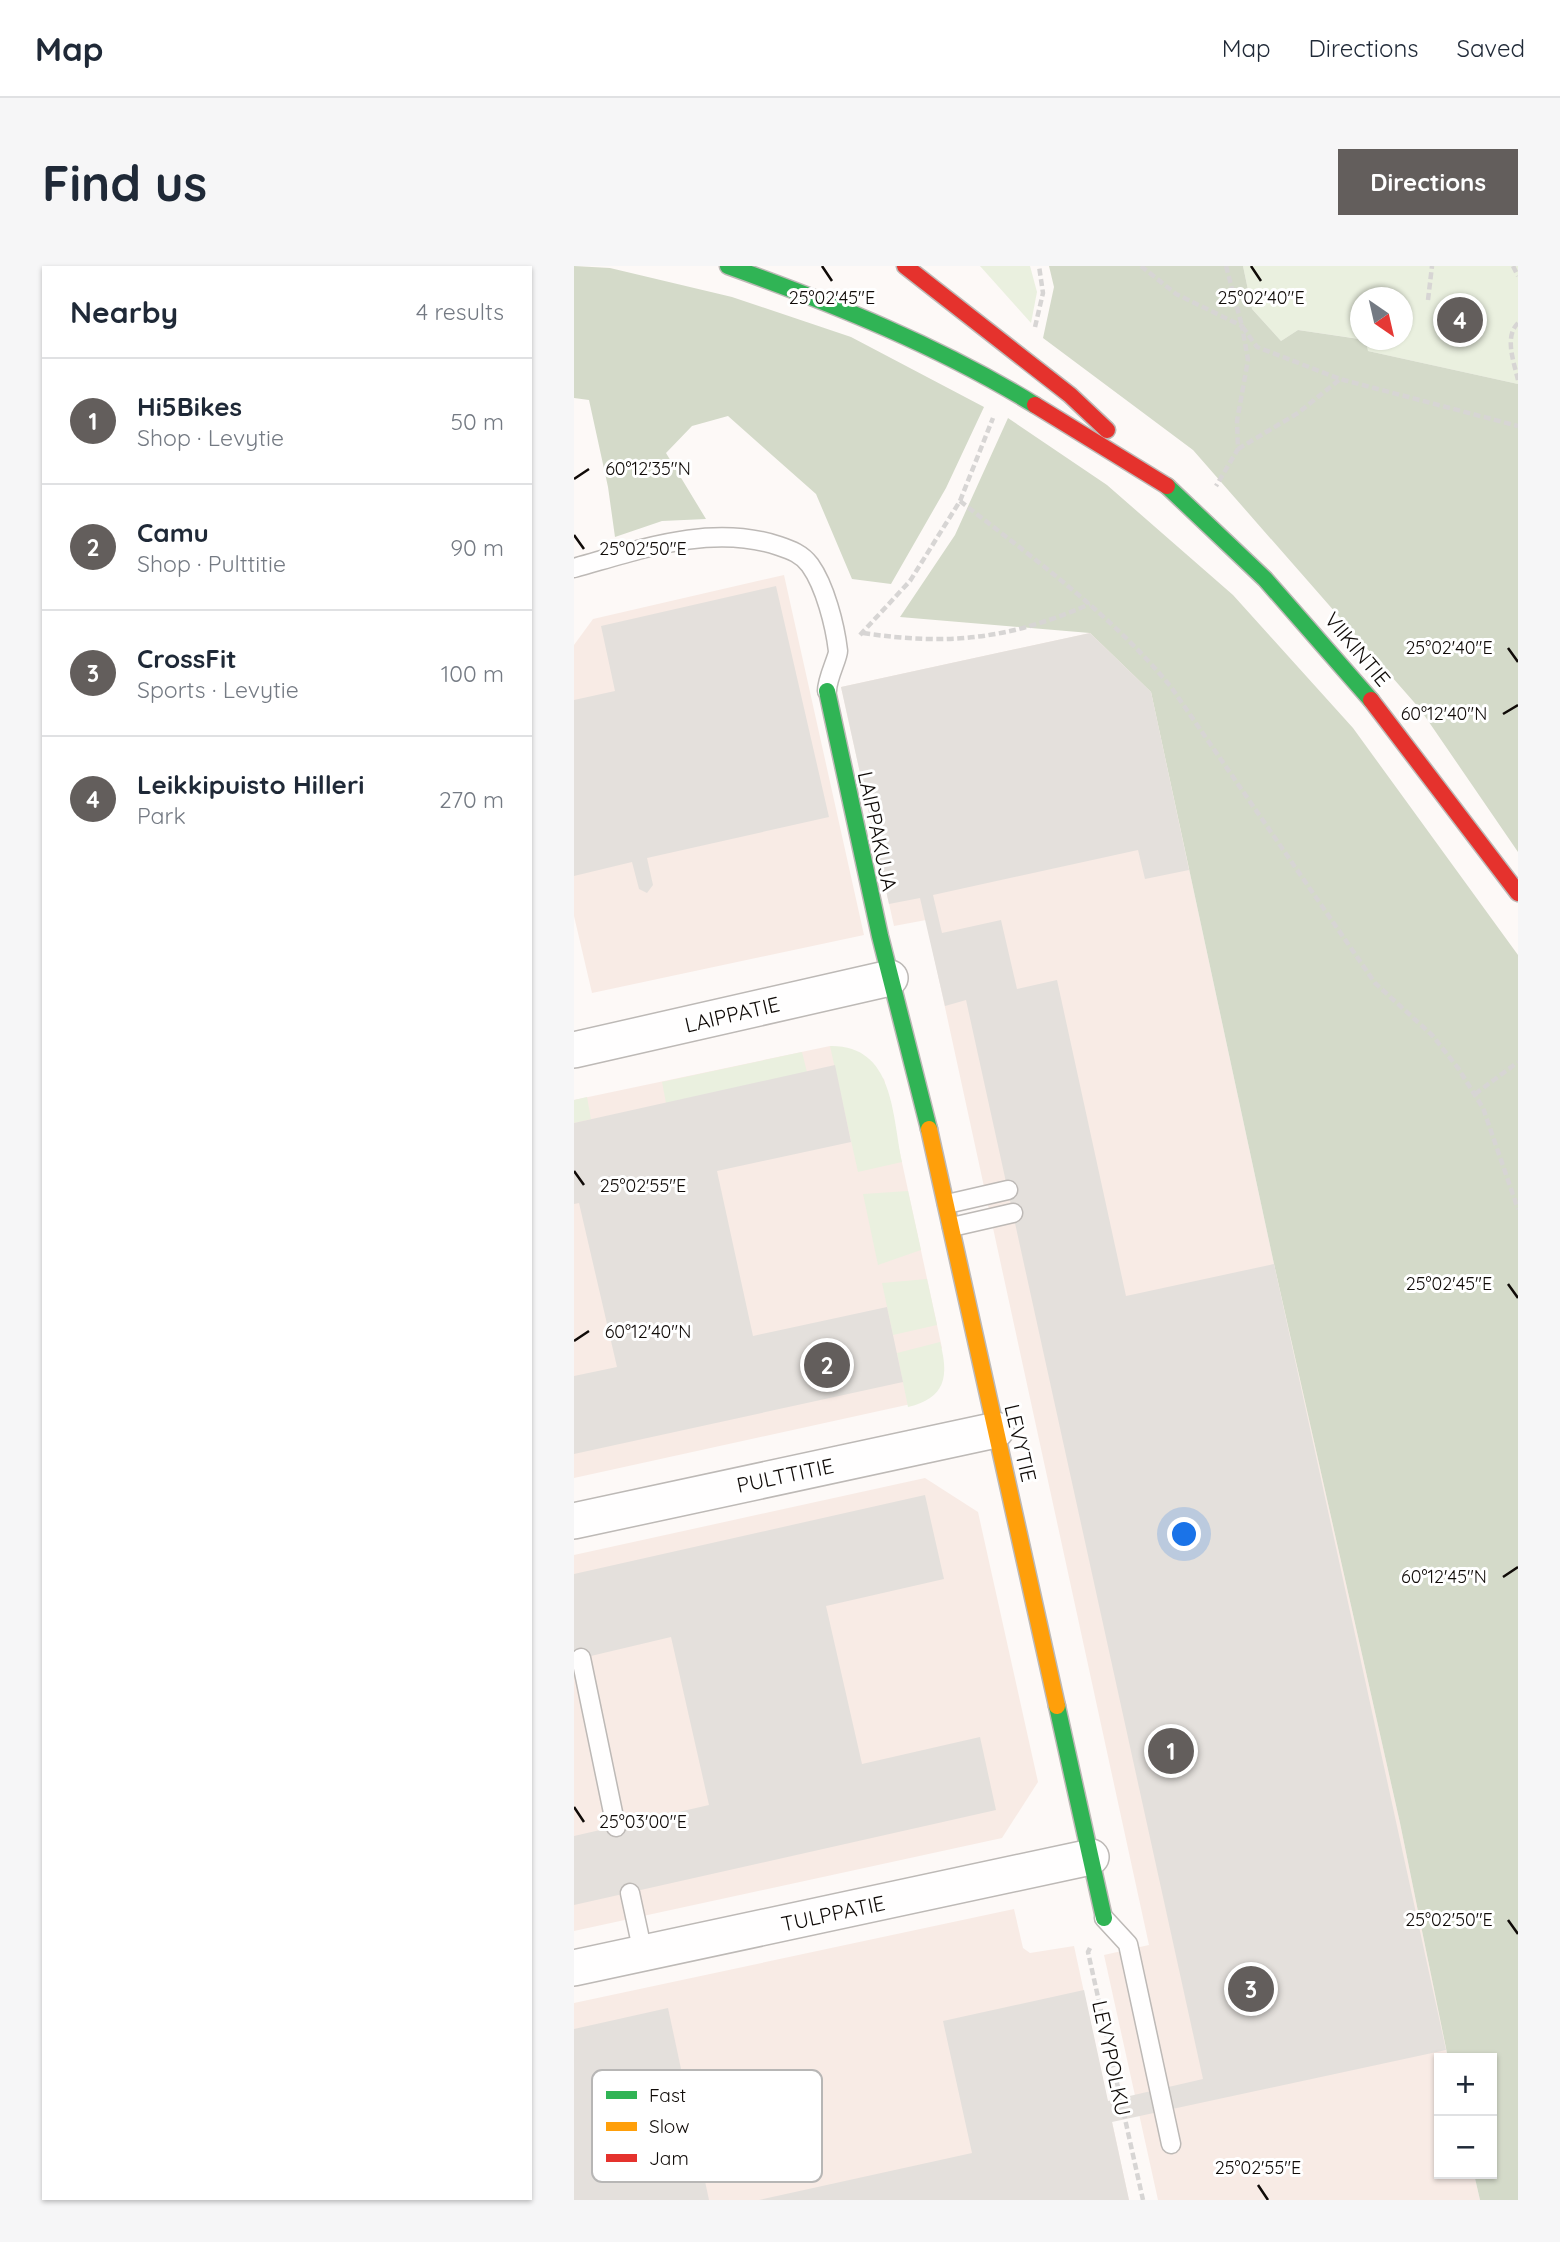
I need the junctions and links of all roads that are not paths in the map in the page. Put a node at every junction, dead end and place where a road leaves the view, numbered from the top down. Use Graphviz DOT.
graph roads {
  1 [pos="728,266"];
  2 [pos="905,266"];
  3 [pos="885,272"];
  4 [pos="967,315"];
  5 [pos="1167,486"];
  6 [pos="574,569"];
  7 [pos="827,691"];
  8 [pos="1518,893"];
  9 [pos="890,978"];
  10 [pos="574,1049"];
  11 [pos="1008,1190"];
  12 [pos="947,1204"];
  13 [pos="1013,1213"];
  14 [pos="952,1227"];
  15 [pos="996,1430"];
  16 [pos="574,1521"];
  17 [pos="581,1658"];
  18 [pos="616,1827"];
  19 [pos="1091,1857"];
  20 [pos="630,1892"];
  21 [pos="1104,1918"];
  22 [pos="643,1954"];
  23 [pos="574,1968"];
  24 [pos="1171,2144"];
  1 -- 5 [label="main road"];
  2 -- 4 [label="main road"];
  3 -- 4 [label="main road"];
  4 -- 5 [label="main road"];
  5 -- 8 [label="main road, VIIKINTIE"];
  6 -- 7 [label="lane"];
  7 -- 9 [label="main road, LAIPPAKUJA"];
  9 -- 10 [label="street, LAIPPATIE"];
  9 -- 12 [label="main road, LEVYTIE"];
  11 -- 12 [label="lane"];
  12 -- 14 [label="main road, LEVYTIE"];
  13 -- 14 [label="lane"];
  14 -- 15 [label="main road, LEVYTIE"];
  15 -- 16 [label="street, PULTTITIE"];
  15 -- 19 [label="main road, LEVYTIE"];
  17 -- 18 [label="lane"];
  19 -- 21 [label="main road, LEVYTIE"];
  19 -- 22 [label="street, TULPPATIE"];
  20 -- 22 [label="lane"];
  21 -- 24 [label="lane"];
  22 -- 23 [label="street, TULPPATIE"];
}
